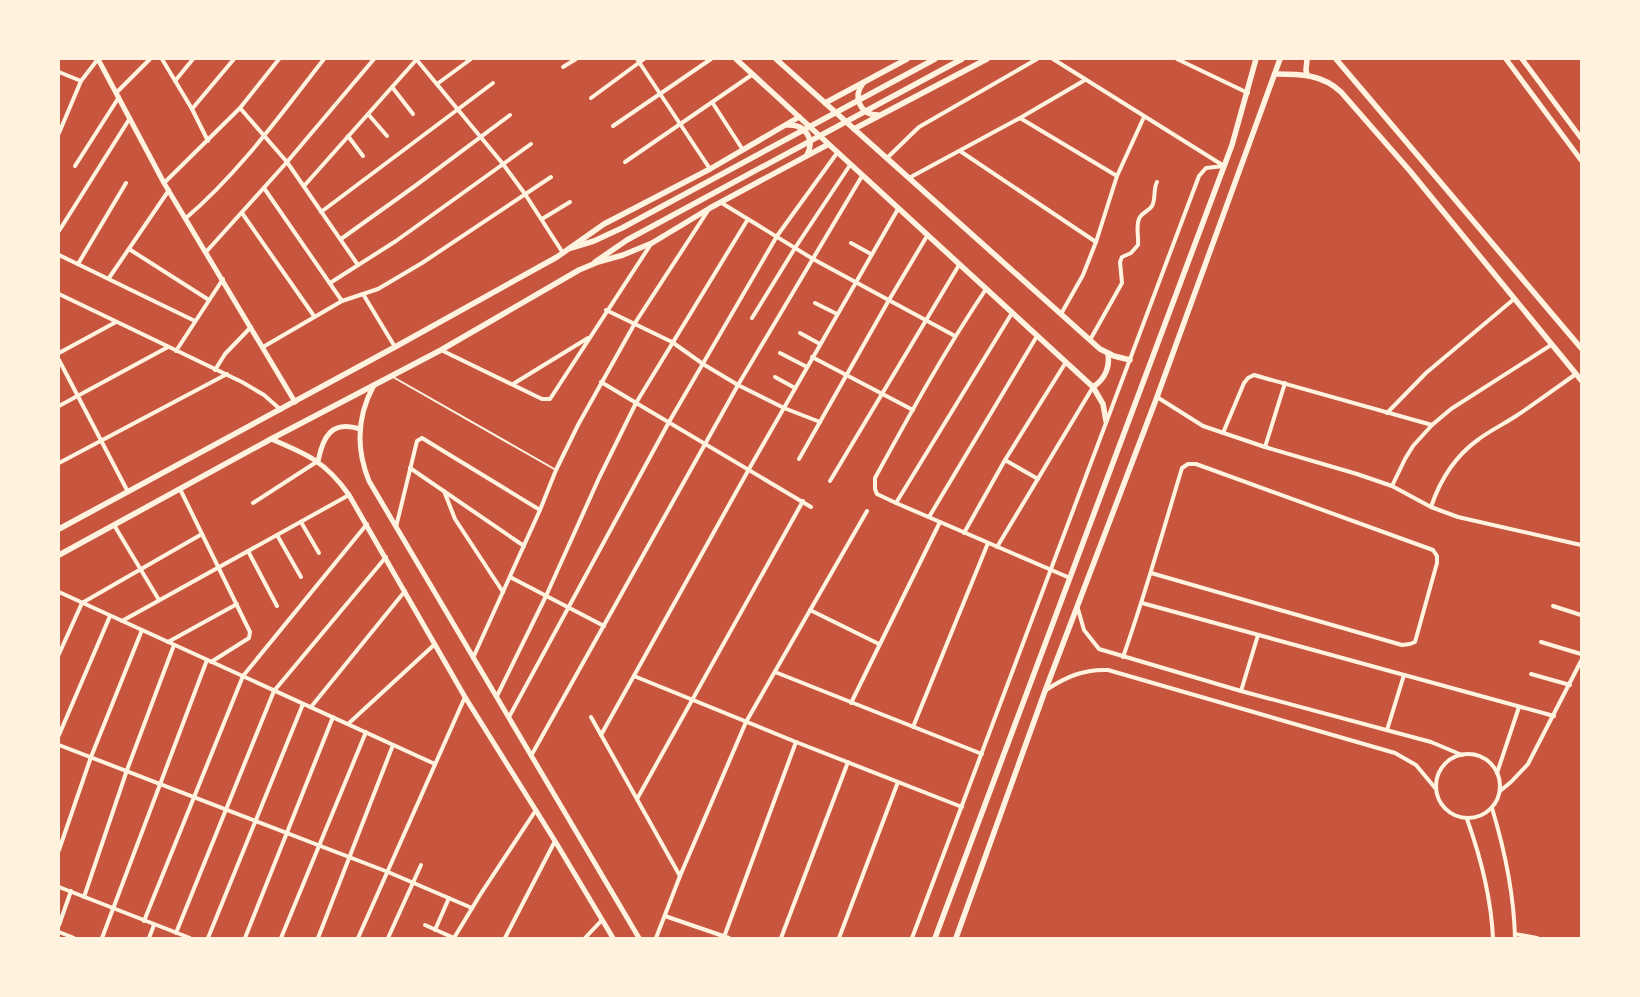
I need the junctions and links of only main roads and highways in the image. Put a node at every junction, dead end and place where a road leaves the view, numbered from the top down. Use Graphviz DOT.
graph roads {
  1 [pos="736,59"];
  2 [pos="776,59"];
  3 [pos="906,59"];
  4 [pos="934,59"];
  5 [pos="962,59"];
  6 [pos="987,59"];
  7 [pos="1256,59"];
  8 [pos="1280,59"];
  9 [pos="1306,59"];
  10 [pos="1336,59"];
  11 [pos="1275,74"];
  12 [pos="1307,75"];
  13 [pos="866,80"];
  14 [pos="825,102"];
  15 [pos="881,115"];
  16 [pos="799,117"];
  17 [pos="783,126"];
  18 [pos="854,128"];
  19 [pos="827,144"];
  20 [pos="807,155"];
  21 [pos="568,249"];
  22 [pos="589,266"];
  23 [pos="1581,348"];
  24 [pos="1108,353"];
  25 [pos="1130,360"];
  26 [pos="1581,380"];
  27 [pos="1093,387"];
  28 [pos="1106,420"];
  29 [pos="59,529"];
  30 [pos="59,555"];
  31 [pos="935,938"];
  32 [pos="956,938"];
  1 -- 16 [label="main road"];
  2 -- 14 [label="main road"];
  3 -- 13 [label="main road"];
  4 -- 21 [label="main road"];
  5 -- 22 [label="main road"];
  6 -- 15 [label="main road"];
  7 -- 31 [label="main road"];
  8 -- 11 [label="main road"];
  9 -- 12 [label="main road"];
  10 -- 23 [label="main road"];
  11 -- 12 [label="main road"];
  11 -- 32 [label="main road"];
  12 -- 26 [label="main road"];
  13 -- 14 [label="main road"];
  13 -- 15 [label="main road"];
  14 -- 18 [label="main road"];
  15 -- 18 [label="main road"];
  16 -- 17 [label="main road"];
  16 -- 19 [label="main road"];
  17 -- 20 [label="main road"];
  17 -- 21 [label="main road"];
  18 -- 24 [label="main road"];
  19 -- 20 [label="main road"];
  19 -- 27 [label="main road"];
  20 -- 22 [label="main road"];
  21 -- 29 [label="main road"];
  22 -- 30 [label="main road"];
  24 -- 25 [label="main road"];
  24 -- 27 [label="main road"];
  27 -- 28 [label="main road"];
}
